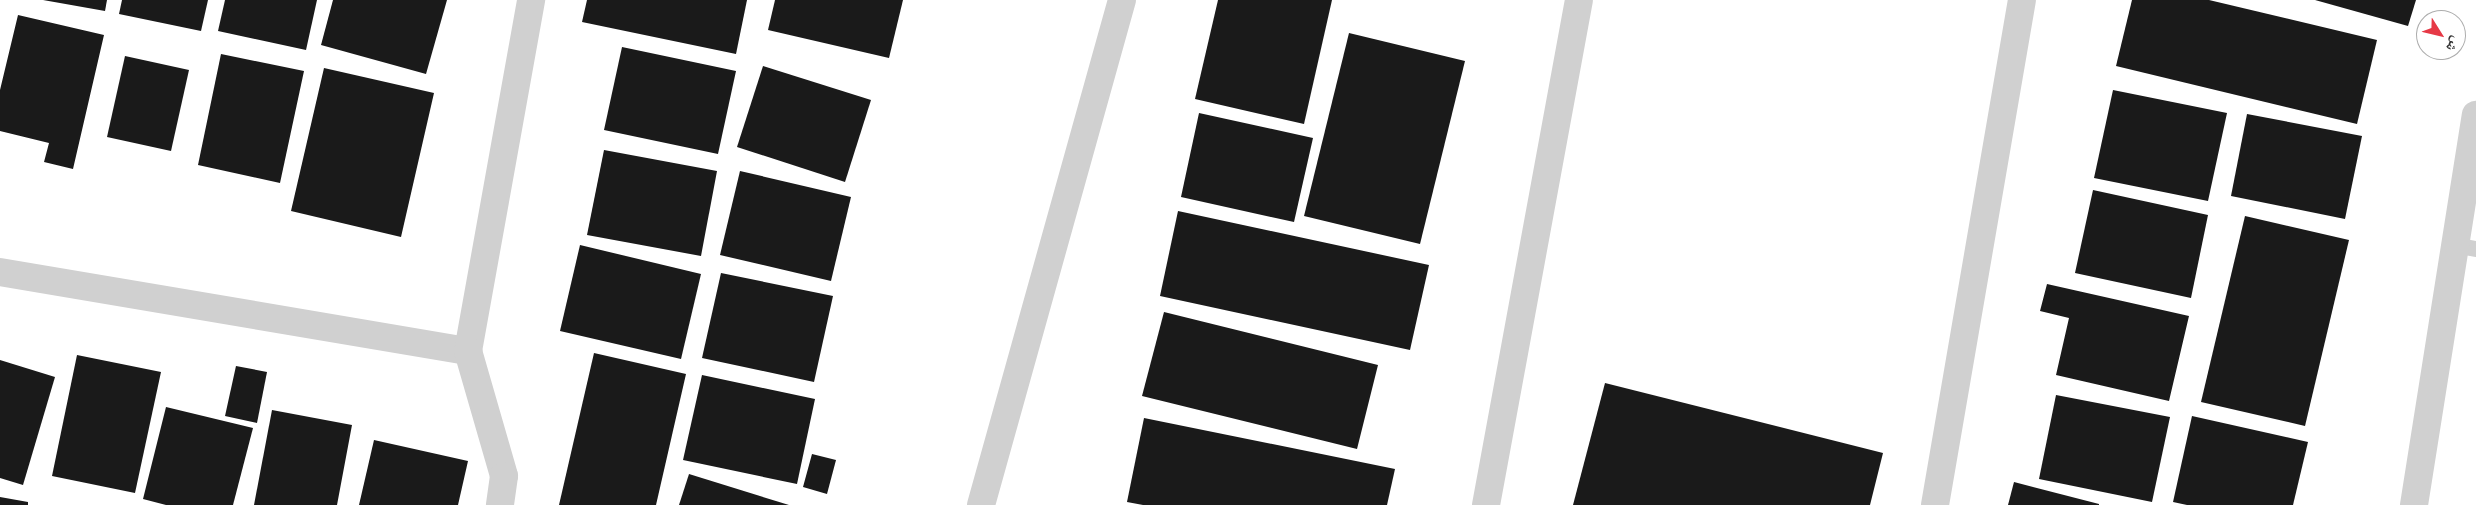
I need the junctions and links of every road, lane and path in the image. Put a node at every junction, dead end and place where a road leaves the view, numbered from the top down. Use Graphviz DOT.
graph roads {
  1 [pos="531,0"];
  2 [pos="1122,0"];
  3 [pos="1580,0"];
  4 [pos="2022,0"];
  5 [pos="2476,115"];
  6 [pos="2466,247"];
  7 [pos="0,272"];
  8 [pos="468,351"];
  9 [pos="500,505"];
  10 [pos="981,505"];
  11 [pos="1486,505"];
  12 [pos="1936,505"];
  13 [pos="2414,505"];
  1 -- 8 [label="street"];
  2 -- 10 [label="street"];
  3 -- 11 [label="street"];
  4 -- 12 [label="street"];
  5 -- 6 [label="street"];
  6 -- 13 [label="street"];
  7 -- 8 [label="street"];
  8 -- 9 [label="street"];
}
